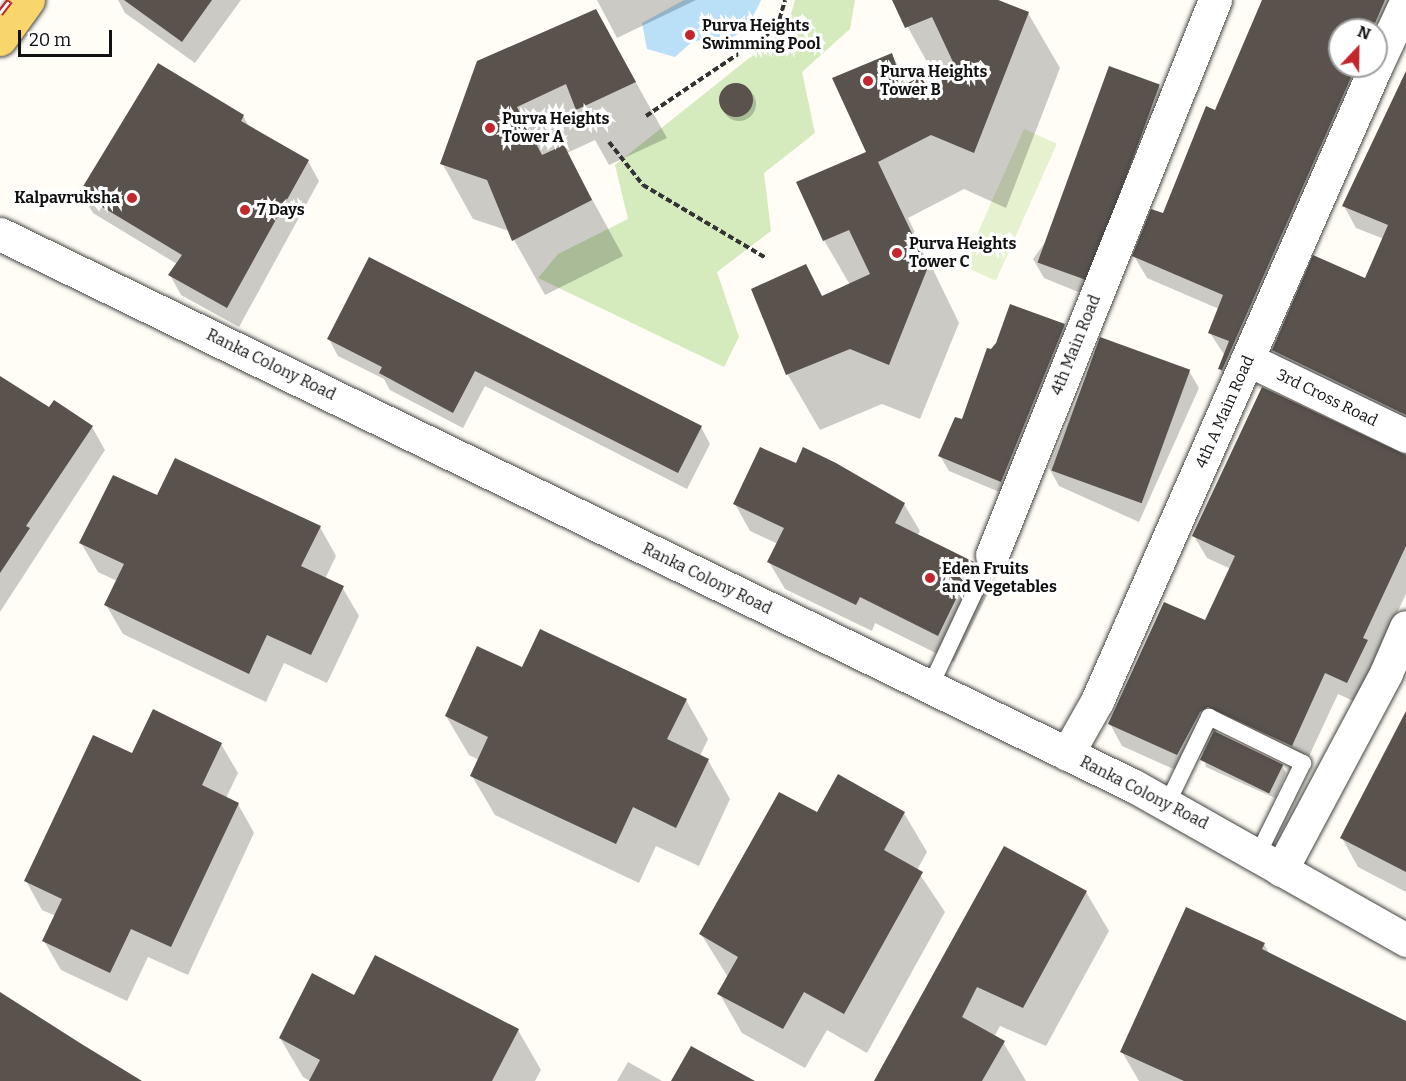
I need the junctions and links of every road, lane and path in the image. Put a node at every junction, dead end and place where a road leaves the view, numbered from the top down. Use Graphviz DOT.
graph roads {
  1 [pos="28,0"];
  2 [pos="785,0"];
  3 [pos="1215,0"];
  4 [pos="1406,2"];
  5 [pos="0,39"];
  6 [pos="1388,40"];
  7 [pos="1371,78"];
  8 [pos="646,116"];
  9 [pos="609,142"];
  10 [pos="0,234"];
  11 [pos="766,258"];
  12 [pos="1249,360"];
  13 [pos="1406,436"];
  14 [pos="992,555"];
  15 [pos="1406,627"];
  16 [pos="930,687"];
  17 [pos="1067,754"];
  18 [pos="1167,804"];
  19 [pos="1269,863"];
  20 [pos="1406,940"];
  1 -- 5 [label="main road"];
  2 -- 8 [label="path"];
  3 -- 14 [label="street, 4th Main Road"];
  4 -- 6 [label="street, 4th A Main Road"];
  7 -- 12 [label="street, 4th A Main Road"];
  9 -- 11 [label="path"];
  10 -- 16 [label="street, Ranka Colony Road"];
  12 -- 13 [label="street, 3rd Cross Road"];
  12 -- 17 [label="street, 4th A Main Road"];
  14 -- 16 [label="lane, 4th Main Road"];
  15 -- 19 [label="street"];
  16 -- 17 [label="street, Ranka Colony Road"];
  17 -- 18 [label="street, Ranka Colony Road"];
  18 -- 19 [label="street, Ranka Colony Road"];
  18 -- 19 [label="lane"];
  19 -- 20 [label="street, Ranka Colony Road"];
}
